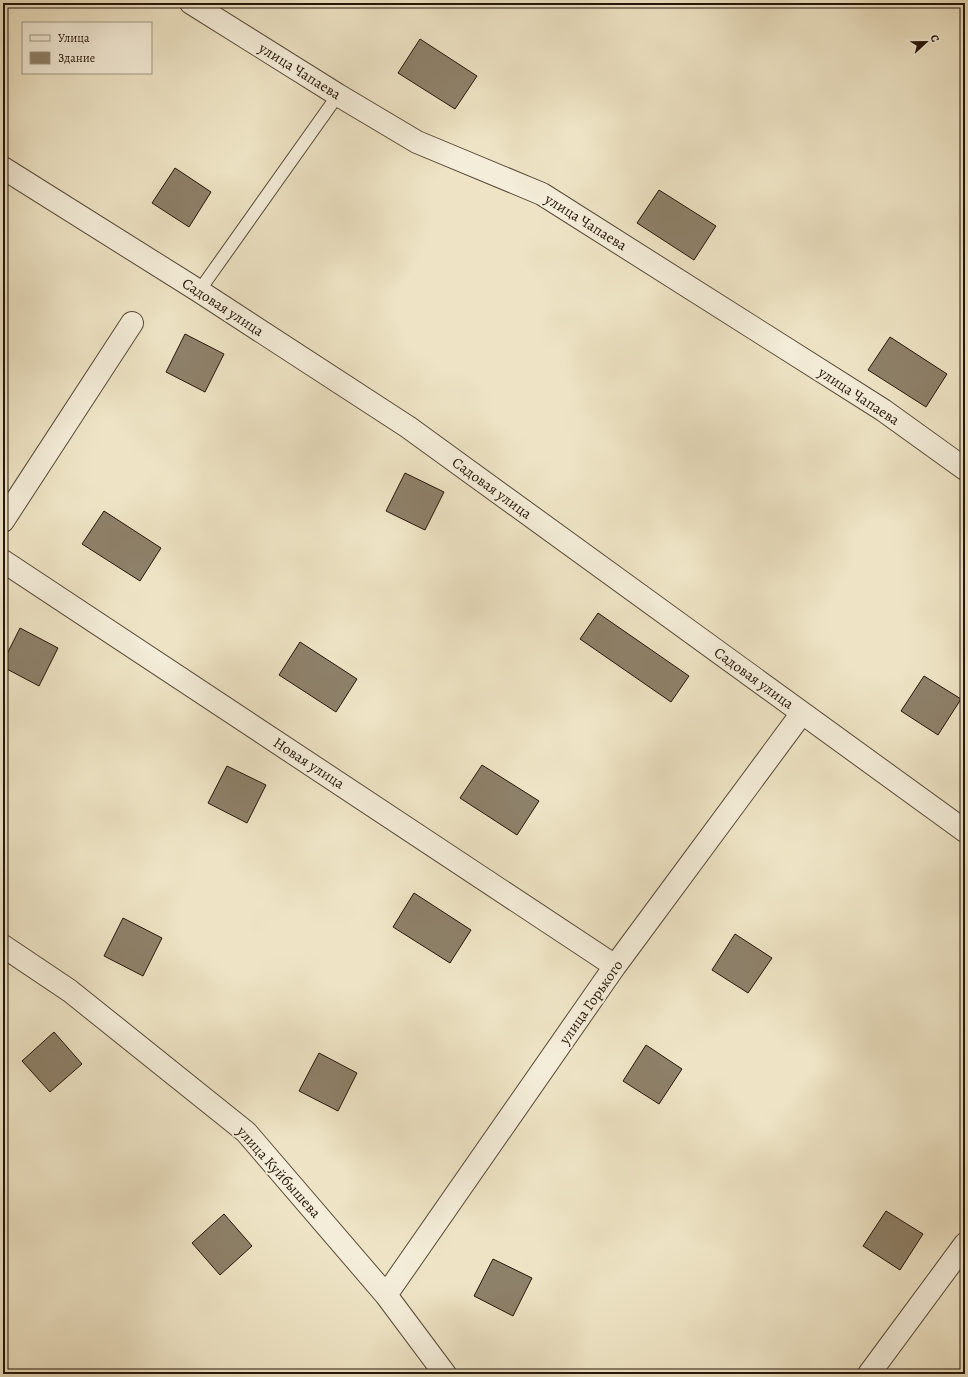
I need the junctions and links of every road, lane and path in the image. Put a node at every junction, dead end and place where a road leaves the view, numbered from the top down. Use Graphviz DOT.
graph roads {
  1 [pos="191,3"];
  2 [pos="338,95"];
  3 [pos="3,168"];
  4 [pos="199,291"];
  5 [pos="132,323"];
  6 [pos="965,469"];
  7 [pos="3,521"];
  8 [pos="3,561"];
  9 [pos="802,713"];
  10 [pos="965,831"];
  11 [pos="3,946"];
  12 [pos="615,966"];
  13 [pos="965,1244"];
  14 [pos="386,1296"];
  15 [pos="445,1374"];
  16 [pos="869,1374"];
  1 -- 2 [label="street, улица Чапаева"];
  2 -- 4 [label="lane"];
  2 -- 6 [label="street, улица Чапаева"];
  3 -- 4 [label="street, Садовая улица"];
  4 -- 9 [label="street, Садовая улица"];
  5 -- 7 [label="street"];
  8 -- 12 [label="street, Новая улица"];
  9 -- 10 [label="street, Садовая улица"];
  9 -- 12 [label="street, улица Горького"];
  11 -- 14 [label="street, улица Куйбышева"];
  12 -- 14 [label="street, улица Горького"];
  13 -- 16 [label="street"];
  14 -- 15 [label="street, улица Куйбышева"];
}
